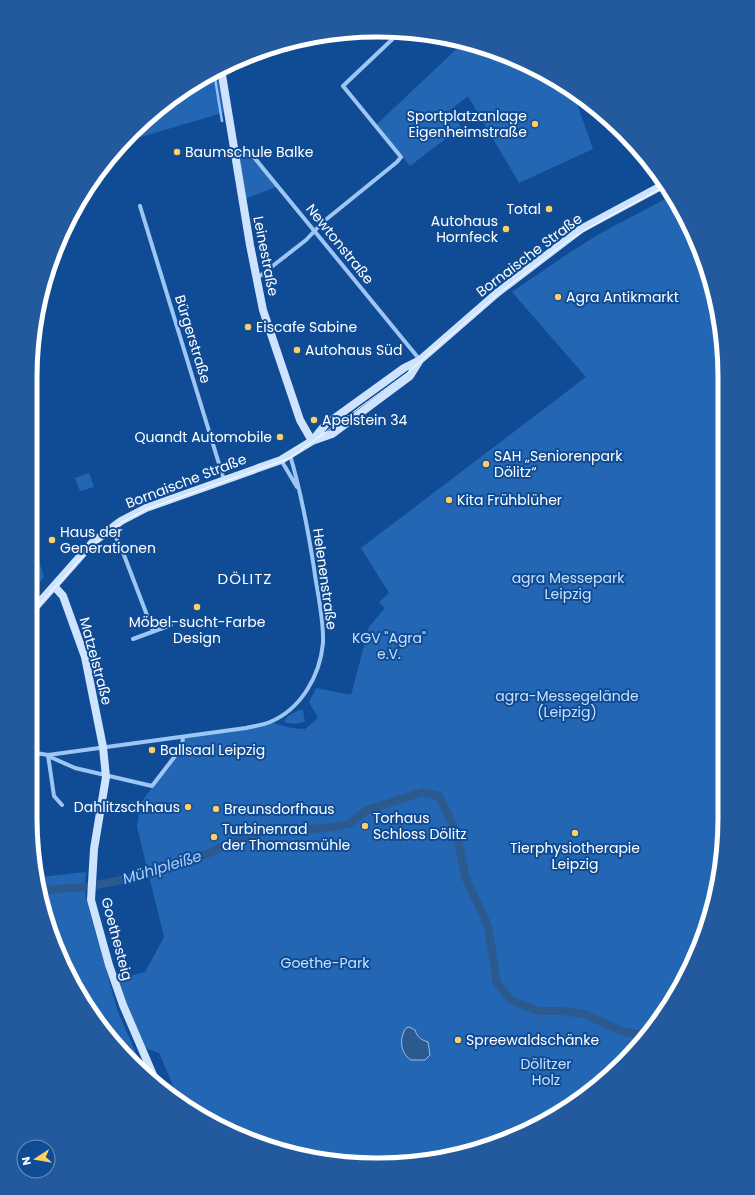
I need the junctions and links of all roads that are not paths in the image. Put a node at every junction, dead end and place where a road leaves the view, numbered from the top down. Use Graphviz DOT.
graph roads {
  1 [pos="394,38"];
  2 [pos="221,75"];
  3 [pos="235,153"];
  4 [pos="660,187"];
  5 [pos="140,206"];
  6 [pos="315,231"];
  7 [pos="256,280"];
  8 [pos="420,360"];
  9 [pos="312,442"];
  10 [pos="290,455"];
  11 [pos="280,460"];
  12 [pos="224,480"];
  13 [pos="299,489"];
  14 [pos="111,527"];
  15 [pos="54,586"];
  16 [pos="37,605"];
  17 [pos="171,625"];
  18 [pos="153,631"];
  19 [pos="133,639"];
  20 [pos="183,737"];
  21 [pos="103,747"];
  22 [pos="37,753"];
  23 [pos="48,755"];
  24 [pos="106,777"];
  25 [pos="62,806"];
  26 [pos="152,1073"];
  1 -- 6 [label="street"];
  2 -- 3 [label="main road, Leinestraße"];
  3 -- 6 [label="street, Newtonstraße"];
  3 -- 7 [label="main road, Leinestraße"];
  4 -- 8 [label="main road, Bornaische Straße"];
  5 -- 12 [label="street, Bürgerstraße"];
  6 -- 7 [label="street"];
  6 -- 8 [label="street, Newtonstraße"];
  7 -- 9 [label="main road, Leinestraße"];
  8 -- 9 [label="main road, Bornaische Straße"];
  8 -- 9 [label="main road, Bornaische Straße"];
  9 -- 10 [label="main road, Bornaische Straße"];
  10 -- 11 [label="main road, Bornaische Straße"];
  10 -- 13 [label="street, Helenenstraße"];
  11 -- 12 [label="main road, Bornaische Straße"];
  11 -- 13 [label="street, Helenenstraße"];
  12 -- 14 [label="main road, Bornaische Straße"];
  13 -- 20 [label="street, Helenenstraße"];
  14 -- 15 [label="main road, Bornaische Straße"];
  14 -- 18 [label="street"];
  15 -- 16 [label="main road, Bornaische Straße"];
  15 -- 21 [label="main road, Matzelstraße"];
  17 -- 18 [label="street"];
  18 -- 19 [label="street"];
  20 -- 21 [label="street"];
  20 -- 24 [label="street"];
  21 -- 23 [label="street"];
  21 -- 24 [label="main road, Goethesteig"];
  22 -- 23 [label="street"];
  23 -- 24 [label="street"];
  23 -- 25 [label="street"];
  24 -- 26 [label="main road, Goethesteig"];
}
